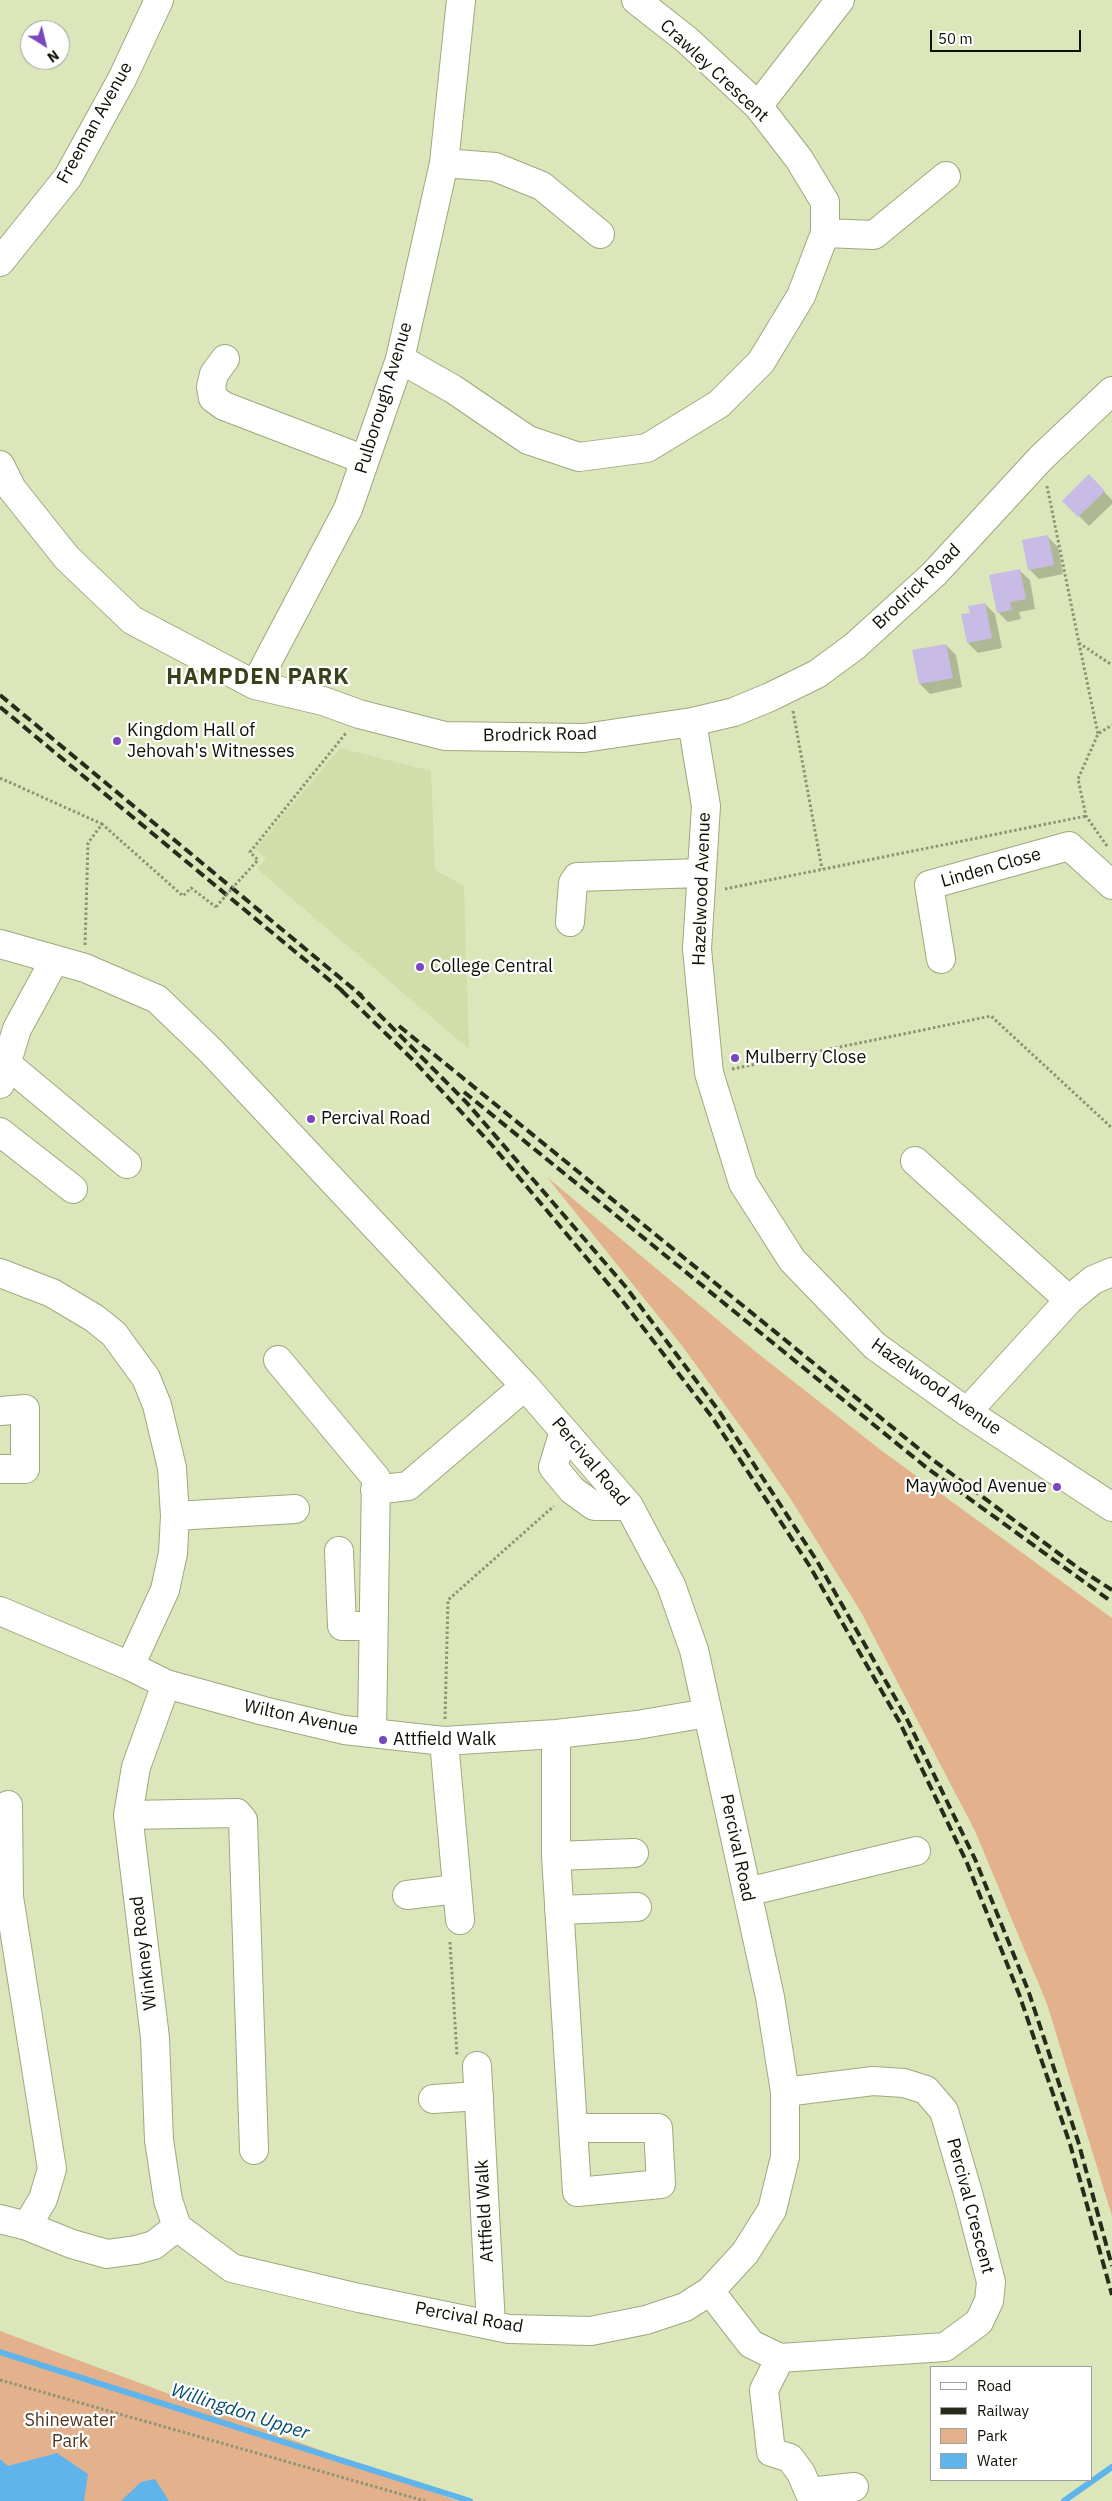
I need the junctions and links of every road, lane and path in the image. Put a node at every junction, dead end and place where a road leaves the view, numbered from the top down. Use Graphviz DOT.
graph roads {
  1 [pos="159,0"];
  2 [pos="461,0"];
  3 [pos="636,0"];
  4 [pos="840,0"];
  5 [pos="758,106"];
  6 [pos="444,163"];
  7 [pos="946,176"];
  8 [pos="825,233"];
  9 [pos="600,234"];
  10 [pos="0,262"];
  11 [pos="225,359"];
  12 [pos="400,359"];
  13 [pos="1112,391"];
  14 [pos="1041,458"];
  15 [pos="365,460"];
  16 [pos="0,464"];
  17 [pos="1079,643"];
  18 [pos="1112,665"];
  19 [pos="255,685"];
  20 [pos="789,688"];
  21 [pos="360,714"];
  22 [pos="692,722"];
  23 [pos="1112,725"];
  24 [pos="1098,734"];
  25 [pos="0,778"];
  26 [pos="1086,816"];
  27 [pos="102,824"];
  28 [pos="1110,851"];
  29 [pos="822,869"];
  30 [pos="700,884"];
  31 [pos="1112,885"];
  32 [pos="570,922"];
  33 [pos="0,944"];
  34 [pos="941,959"];
  35 [pos="54,961"];
  36 [pos="85,968"];
  37 [pos="709,1073"];
  38 [pos="3,1074"];
  39 [pos="1112,1128"];
  40 [pos="0,1132"];
  41 [pos="915,1161"];
  42 [pos="128,1164"];
  43 [pos="73,1189"];
  44 [pos="1112,1272"];
  45 [pos="0,1273"];
  46 [pos="1069,1300"];
  47 [pos="278,1360"];
  48 [pos="525,1386"];
  49 [pos="0,1411"];
  50 [pos="968,1412"];
  51 [pos="564,1430"];
  52 [pos="0,1470"];
  53 [pos="375,1490"];
  54 [pos="572,1490"];
  55 [pos="629,1506"];
  56 [pos="1112,1507"];
  57 [pos="295,1509"];
  58 [pos="175,1516"];
  59 [pos="339,1551"];
  60 [pos="0,1610"];
  61 [pos="373,1626"];
  62 [pos="130,1666"];
  63 [pos="166,1684"];
  64 [pos="707,1713"];
  65 [pos="372,1733"];
  66 [pos="556,1734"];
  67 [pos="444,1741"];
  68 [pos="8,1806"];
  69 [pos="128,1815"];
  70 [pos="916,1851"];
  71 [pos="634,1853"];
  72 [pos="556,1856"];
  73 [pos="456,1890"];
  74 [pos="747,1892"];
  75 [pos="407,1895"];
  76 [pos="4,1897"];
  77 [pos="636,1907"];
  78 [pos="559,1910"];
  79 [pos="460,1920"];
  80 [pos="477,2066"];
  81 [pos="784,2092"];
  82 [pos="479,2096"];
  83 [pos="433,2099"];
  84 [pos="573,2128"];
  85 [pos="254,2150"];
  86 [pos="0,2219"];
  87 [pos="26,2226"];
  88 [pos="177,2227"];
  89 [pos="710,2291"];
  90 [pos="492,2325"];
  91 [pos="780,2358"];
  92 [pos="0,2380"];
  93 [pos="854,2487"];
  94 [pos="425,2501"];
  1 -- 10 [label="street, Freeman Avenue"];
  2 -- 6 [label="street, Pulborough Avenue"];
  3 -- 5 [label="street, Crawley Crescent"];
  4 -- 5 [label="street"];
  5 -- 8 [label="street, Crawley Crescent"];
  6 -- 9 [label="street"];
  6 -- 12 [label="street, Pulborough Avenue"];
  7 -- 8 [label="street"];
  8 -- 12 [label="street, Crawley Crescent"];
  11 -- 15 [label="street"];
  12 -- 15 [label="street, Pulborough Avenue"];
  13 -- 14 [label="street, Brodrick Road"];
  14 -- 17 [label="path"];
  14 -- 20 [label="street, Brodrick Road"];
  15 -- 19 [label="street, Pulborough Avenue"];
  16 -- 19 [label="street, Brodrick Road"];
  17 -- 18 [label="path"];
  17 -- 24 [label="path"];
  19 -- 21 [label="street, Brodrick Road"];
  20 -- 22 [label="street, Brodrick Road"];
  20 -- 29 [label="path"];
  21 -- 22 [label="street, Brodrick Road"];
  21 -- 27 [label="path, bridge"];
  22 -- 30 [label="street, Hazelwood Avenue"];
  23 -- 24 [label="path"];
  24 -- 26 [label="path"];
  25 -- 27 [label="path"];
  26 -- 28 [label="path"];
  26 -- 29 [label="path"];
  27 -- 36 [label="path"];
  29 -- 30 [label="path"];
  30 -- 32 [label="street"];
  30 -- 37 [label="street, Hazelwood Avenue"];
  31 -- 34 [label="street, Linden Close"];
  33 -- 35 [label="street, Percival Road"];
  35 -- 36 [label="street, Percival Road"];
  35 -- 38 [label="street"];
  36 -- 48 [label="street, Percival Road"];
  37 -- 39 [label="path"];
  37 -- 50 [label="street, Hazelwood Avenue"];
  38 -- 42 [label="street"];
  40 -- 43 [label="street"];
  41 -- 46 [label="street"];
  44 -- 46 [label="street"];
  45 -- 58 [label="street"];
  46 -- 50 [label="street"];
  47 -- 53 [label="street"];
  48 -- 51 [label="street, Percival Road"];
  48 -- 53 [label="street"];
  49 -- 52 [label="street"];
  50 -- 56 [label="street, Hazelwood Avenue"];
  51 -- 54 [label="street"];
  51 -- 55 [label="street, Percival Road"];
  53 -- 61 [label="street"];
  54 -- 55 [label="street"];
  54 -- 67 [label="path"];
  55 -- 64 [label="street, Percival Road"];
  57 -- 58 [label="street"];
  58 -- 62 [label="street"];
  59 -- 61 [label="street"];
  60 -- 62 [label="street, Wilton Avenue"];
  61 -- 65 [label="street"];
  62 -- 63 [label="street, Wilton Avenue"];
  63 -- 65 [label="street, Wilton Avenue"];
  63 -- 69 [label="street, Winkney Road"];
  64 -- 66 [label="street, Wilton Avenue"];
  64 -- 74 [label="street, Percival Road"];
  65 -- 67 [label="street, Wilton Avenue"];
  66 -- 67 [label="street, Wilton Avenue"];
  66 -- 72 [label="street"];
  67 -- 73 [label="street"];
  68 -- 76 [label="street"];
  69 -- 85 [label="street"];
  69 -- 88 [label="street, Winkney Road"];
  70 -- 74 [label="street"];
  71 -- 72 [label="street"];
  72 -- 78 [label="street"];
  73 -- 75 [label="street"];
  73 -- 79 [label="street"];
  74 -- 81 [label="street, Percival Road"];
  76 -- 87 [label="street"];
  77 -- 78 [label="street"];
  78 -- 84 [label="street"];
  79 -- 80 [label="path"];
  80 -- 82 [label="street, Attfield Walk"];
  81 -- 89 [label="street, Percival Road"];
  81 -- 91 [label="street, Percival Crescent"];
  82 -- 83 [label="street"];
  82 -- 90 [label="street, Attfield Walk"];
  86 -- 87 [label="street"];
  87 -- 88 [label="street"];
  88 -- 90 [label="street, Percival Road"];
  89 -- 90 [label="street, Percival Road"];
  89 -- 91 [label="street, Percival Crescent"];
  91 -- 93 [label="street"];
  92 -- 94 [label="path"];
}
